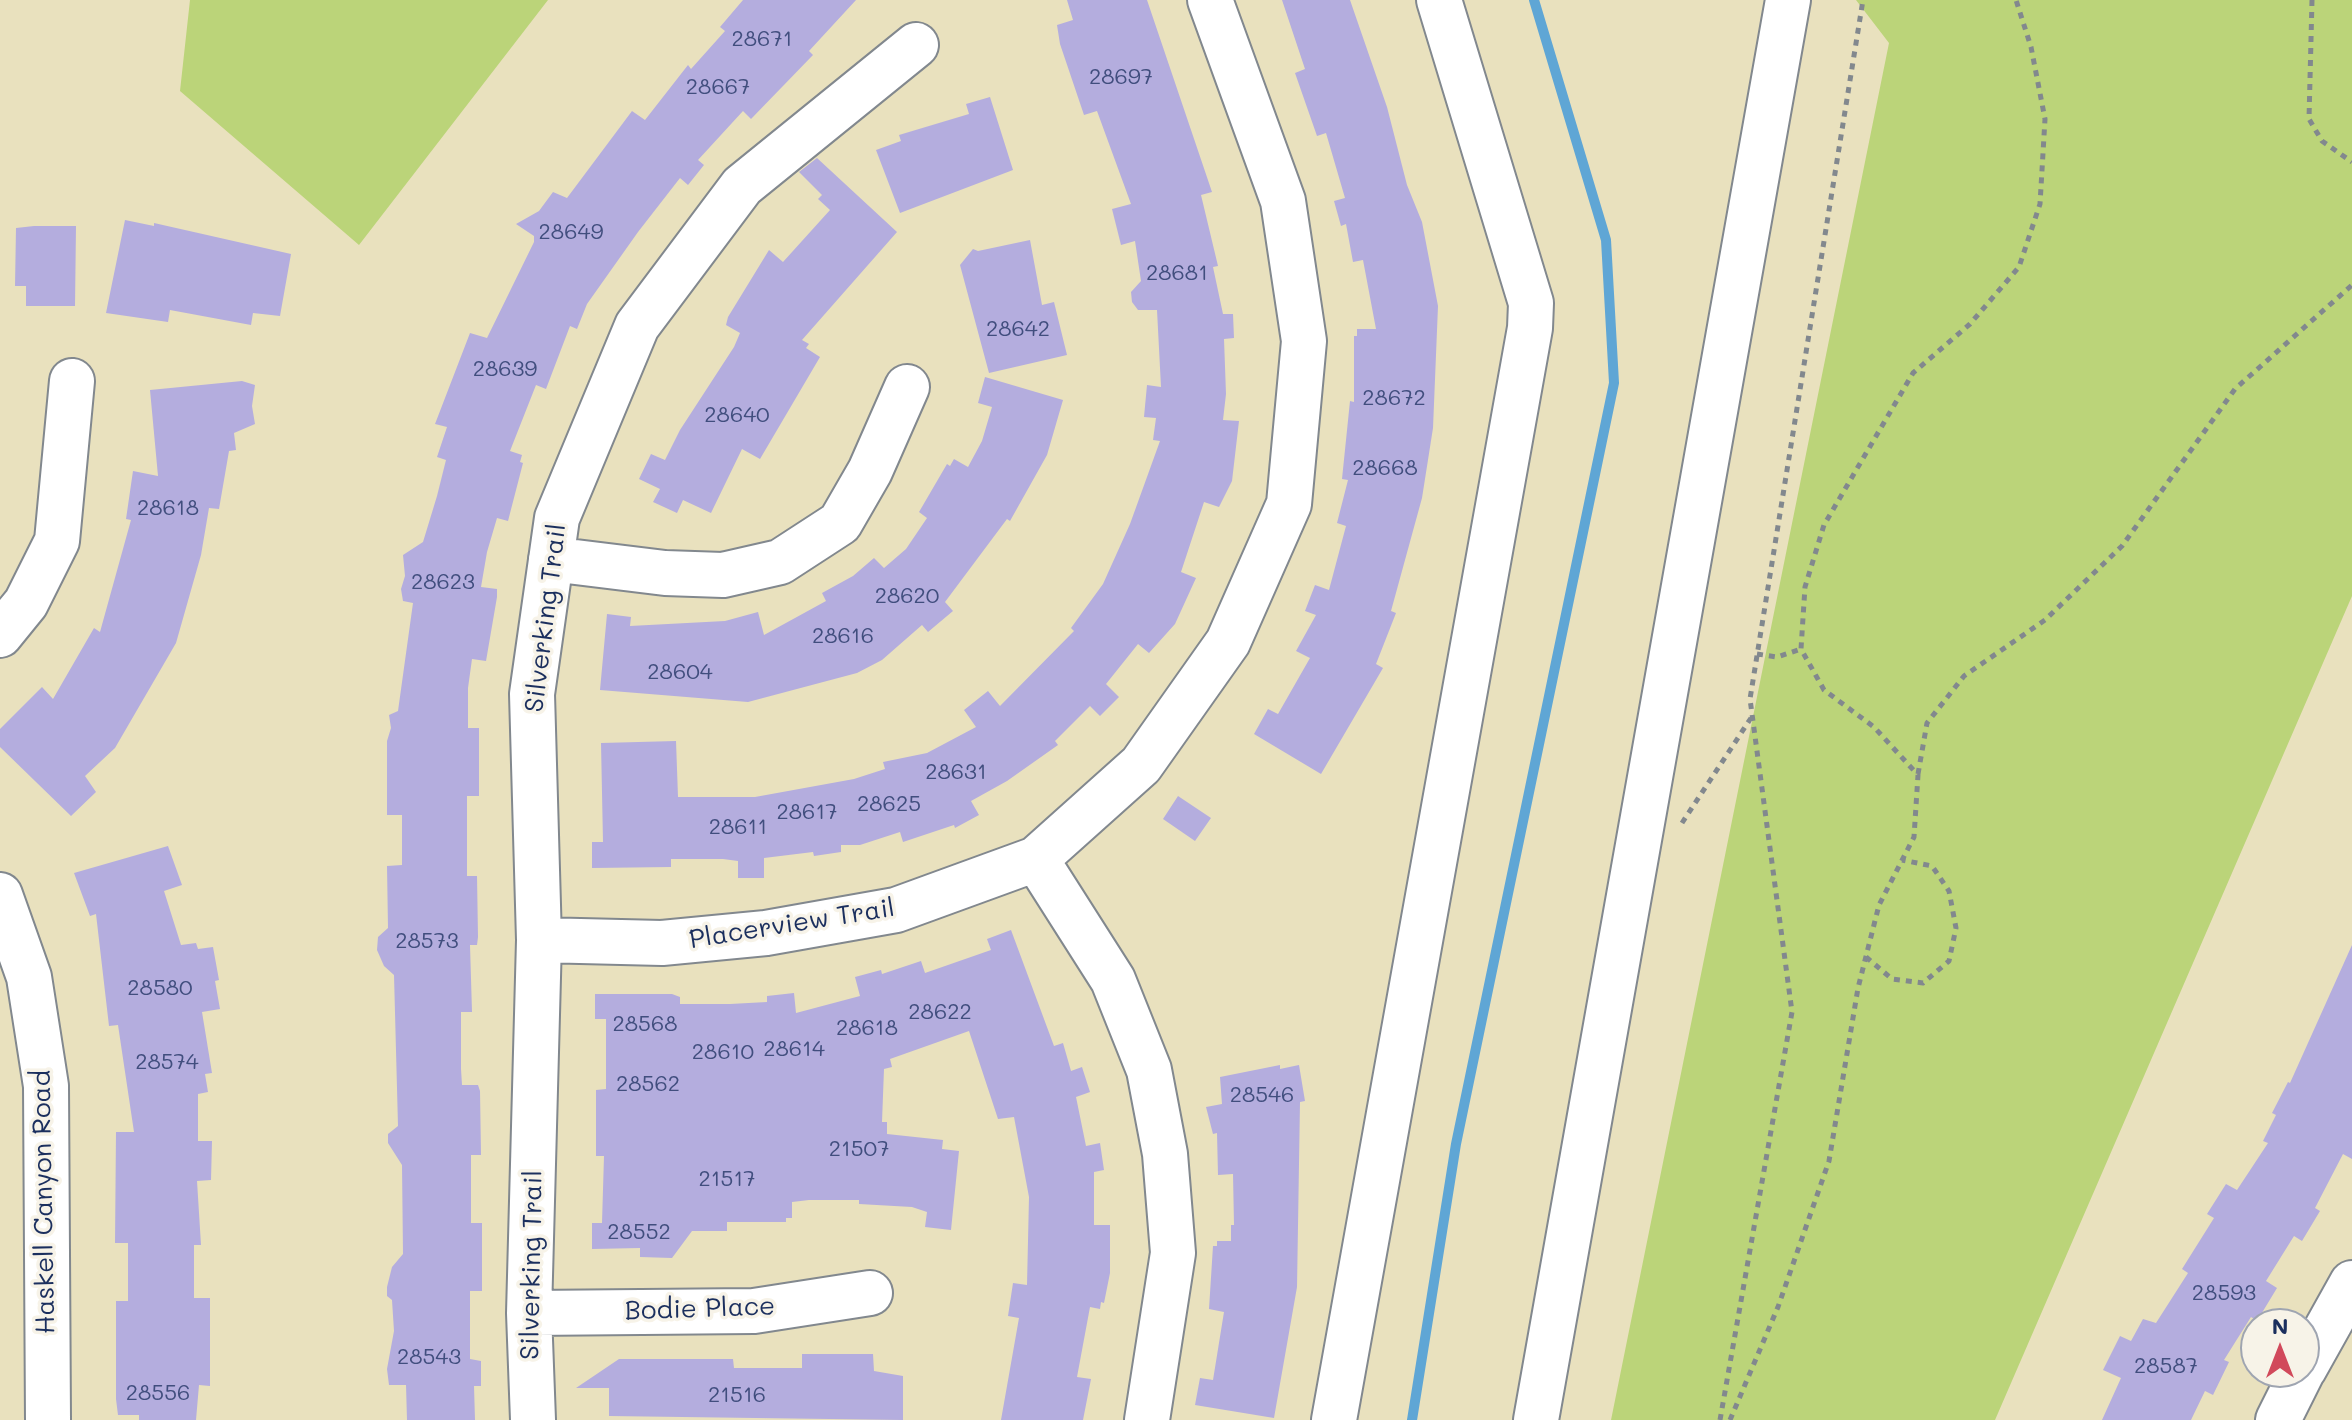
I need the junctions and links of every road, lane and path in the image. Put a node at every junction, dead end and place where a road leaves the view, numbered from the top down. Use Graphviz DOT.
graph roads {
  1 [pos="1210,0"];
  2 [pos="1439,0"];
  3 [pos="1788,0"];
  4 [pos="1863,0"];
  5 [pos="2016,0"];
  6 [pos="2312,0"];
  7 [pos="916,45"];
  8 [pos="2352,162"];
  9 [pos="2352,285"];
  10 [pos="72,381"];
  11 [pos="907,387"];
  12 [pos="551,559"];
  13 [pos="0,635"];
  14 [pos="1801,649"];
  15 [pos="1757,654"];
  16 [pos="1918,775"];
  17 [pos="1036,859"];
  18 [pos="1902,860"];
  19 [pos="0,895"];
  20 [pos="539,940"];
  21 [pos="1866,957"];
  22 [pos="2352,1283"];
  23 [pos="870,1293"];
  24 [pos="529,1313"];
  25 [pos="2320,1340"];
  26 [pos="2294,1388"];
  27 [pos="48,1420"];
  28 [pos="533,1420"];
  29 [pos="1147,1420"];
  30 [pos="1334,1420"];
  31 [pos="1536,1420"];
  32 [pos="1720,1420"];
  33 [pos="1730,1420"];
  34 [pos="2278,1420"];
  1 -- 17 [label="street, Placerview Trail"];
  2 -- 30 [label="street"];
  3 -- 31 [label="street"];
  4 -- 15 [label="path"];
  5 -- 14 [label="path"];
  6 -- 8 [label="path"];
  7 -- 12 [label="street, Silverking Trail"];
  9 -- 16 [label="path"];
  10 -- 13 [label="street"];
  11 -- 12 [label="street"];
  12 -- 20 [label="street, Silverking Trail"];
  14 -- 15 [label="path"];
  14 -- 16 [label="path"];
  15 -- 32 [label="path"];
  16 -- 18 [label="path"];
  17 -- 20 [label="street, Placerview Trail"];
  17 -- 29 [label="street"];
  18 -- 21 [label="path"];
  18 -- 21 [label="path"];
  19 -- 27 [label="street, Haskell Canyon Road"];
  20 -- 24 [label="street, Silverking Trail"];
  21 -- 33 [label="path"];
  22 -- 25 [label="street"];
  23 -- 24 [label="street, Bodie Place"];
  24 -- 28 [label="street, Silverking Trail"];
  26 -- 34 [label="street"];
}
